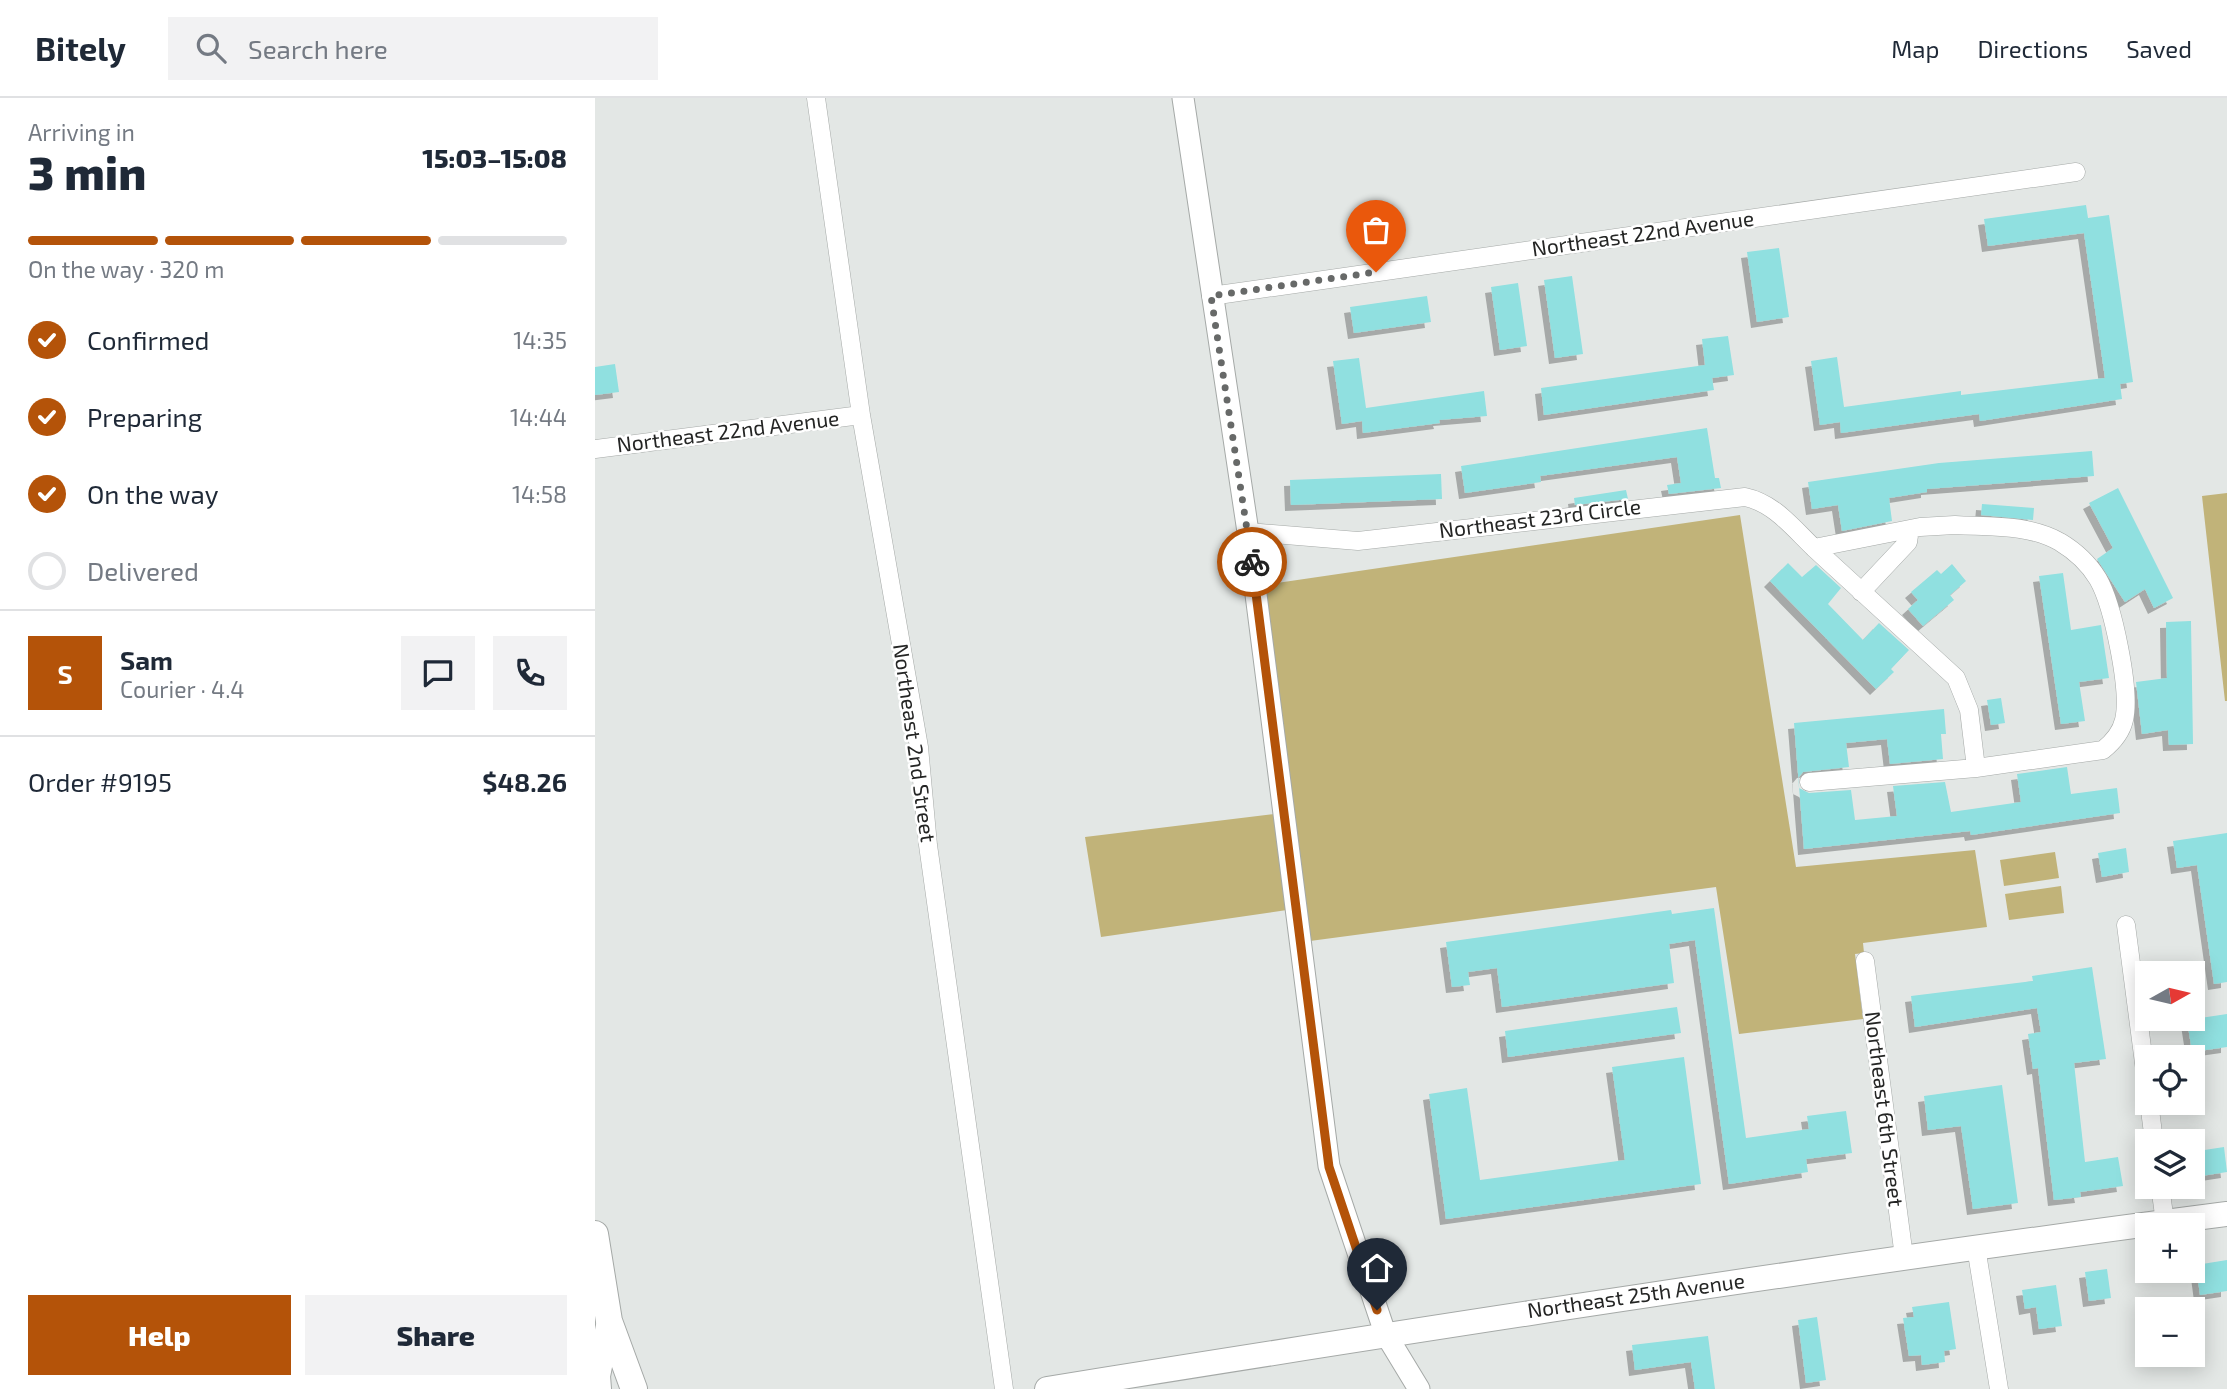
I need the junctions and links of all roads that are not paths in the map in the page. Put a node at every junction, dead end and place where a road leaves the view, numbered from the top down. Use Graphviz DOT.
graph roads {
  1 [pos="816,98"];
  2 [pos="1183,98"];
  3 [pos="2075,172"];
  4 [pos="1211,296"];
  5 [pos="861,415"];
  6 [pos="595,449"];
  7 [pos="1910,529"];
  8 [pos="1248,532"];
  9 [pos="1814,548"];
  10 [pos="1861,592"];
  11 [pos="1976,768"];
  12 [pos="1808,782"];
  13 [pos="2126,925"];
  14 [pos="1865,961"];
  15 [pos="2142,1045"];
  16 [pos="2227,1214"];
  17 [pos="2205,1217"];
  18 [pos="2135,1226"];
  19 [pos="595,1234"];
  20 [pos="1976,1247"];
  21 [pos="1903,1257"];
  22 [pos="609,1321"];
  23 [pos="1385,1333"];
  24 [pos="599,1389"];
  25 [pos="633,1389"];
  26 [pos="1004,1389"];
  27 [pos="1047,1389"];
  28 [pos="1419,1389"];
  29 [pos="1999,1389"];
  1 -- 5 [label="street, Northeast 2nd Street"];
  2 -- 4 [label="street"];
  3 -- 4 [label="street, Northeast 22nd Avenue"];
  4 -- 8 [label="street"];
  5 -- 6 [label="street, Northeast 22nd Avenue"];
  5 -- 26 [label="street, Northeast 2nd Street"];
  7 -- 9 [label="street"];
  7 -- 10 [label="street"];
  7 -- 11 [label="street"];
  8 -- 9 [label="street, Northeast 23rd Circle"];
  8 -- 23 [label="street"];
  9 -- 10 [label="street, Northeast 23rd Circle"];
  10 -- 11 [label="street, Northeast 23rd Circle"];
  11 -- 12 [label="street"];
  13 -- 15 [label="street"];
  14 -- 21 [label="street, Northeast 6th Street"];
  16 -- 17 [label="main road, Northeast 25th Avenue"];
  18 -- 20 [label="main road, Northeast 25th Avenue"];
  19 -- 22 [label="main road"];
  20 -- 21 [label="main road, Northeast 25th Avenue"];
  20 -- 29 [label="street"];
  21 -- 23 [label="main road, Northeast 25th Avenue"];
  22 -- 24 [label="main road"];
  22 -- 25 [label="main road"];
  23 -- 27 [label="main road, Northeast 25th Avenue"];
  23 -- 28 [label="street"];
}
